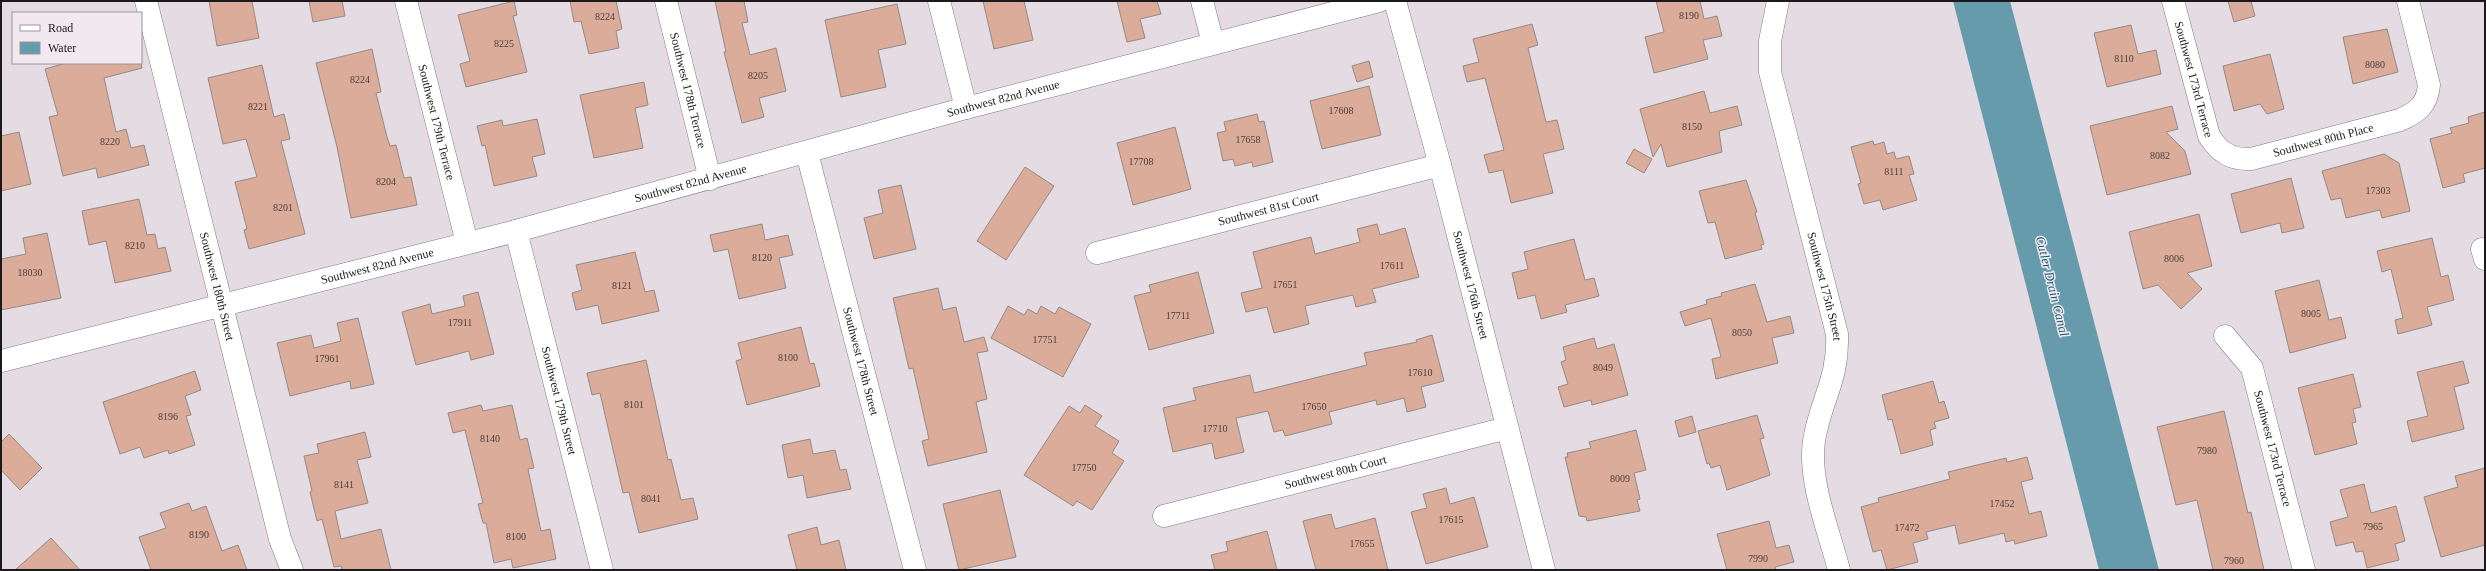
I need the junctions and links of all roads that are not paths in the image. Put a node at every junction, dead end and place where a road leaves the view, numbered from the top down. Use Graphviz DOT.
graph roads {
  1 [pos="146,1"];
  2 [pos="406,1"];
  3 [pos="666,1"];
  4 [pos="939,1"];
  5 [pos="1202,1"];
  6 [pos="1378,1"];
  7 [pos="1395,1"];
  8 [pos="1778,1"];
  9 [pos="2173,1"];
  10 [pos="2408,1"];
  11 [pos="1213,43"];
  12 [pos="966,108"];
  13 [pos="806,153"];
  14 [pos="2224,153"];
  15 [pos="1440,165"];
  16 [pos="710,180"];
  17 [pos="516,231"];
  18 [pos="467,243"];
  19 [pos="1097,253"];
  20 [pos="222,306"];
  21 [pos="2225,336"];
  22 [pos="1,362"];
  23 [pos="1507,428"];
  24 [pos="1164,516"];
  25 [pos="292,570"];
  26 [pos="602,570"];
  27 [pos="915,570"];
  28 [pos="1544,570"];
  29 [pos="1839,570"];
  30 [pos="2304,570"];
  1 -- 20 [label="street, Southwest 180th Street"];
  2 -- 18 [label="street, Southwest 179th Terrace"];
  3 -- 16 [label="street, Southwest 178th Terrace"];
  4 -- 12 [label="street"];
  5 -- 11 [label="street"];
  6 -- 11 [label="street, Southwest 82nd Avenue"];
  7 -- 15 [label="street, Southwest 176th Street"];
  8 -- 29 [label="street, Southwest 175th Street"];
  9 -- 14 [label="street, Southwest 173rd Terrace"];
  10 -- 14 [label="street, Southwest 80th Place"];
  11 -- 12 [label="street, Southwest 82nd Avenue"];
  12 -- 13 [label="street, Southwest 82nd Avenue"];
  13 -- 16 [label="street, Southwest 82nd Avenue"];
  13 -- 27 [label="street, Southwest 178th Street"];
  15 -- 19 [label="street, Southwest 81st Court"];
  15 -- 23 [label="street, Southwest 176th Street"];
  16 -- 17 [label="street, Southwest 82nd Avenue"];
  17 -- 18 [label="street, Southwest 82nd Avenue"];
  17 -- 26 [label="street, Southwest 179th Street"];
  18 -- 20 [label="street, Southwest 82nd Avenue"];
  20 -- 22 [label="street, Southwest 82nd Avenue"];
  20 -- 25 [label="street, Southwest 180th Street"];
  21 -- 30 [label="street, Southwest 173rd Terrace"];
  23 -- 24 [label="street, Southwest 80th Court"];
  23 -- 28 [label="street, Southwest 176th Street"];
}
